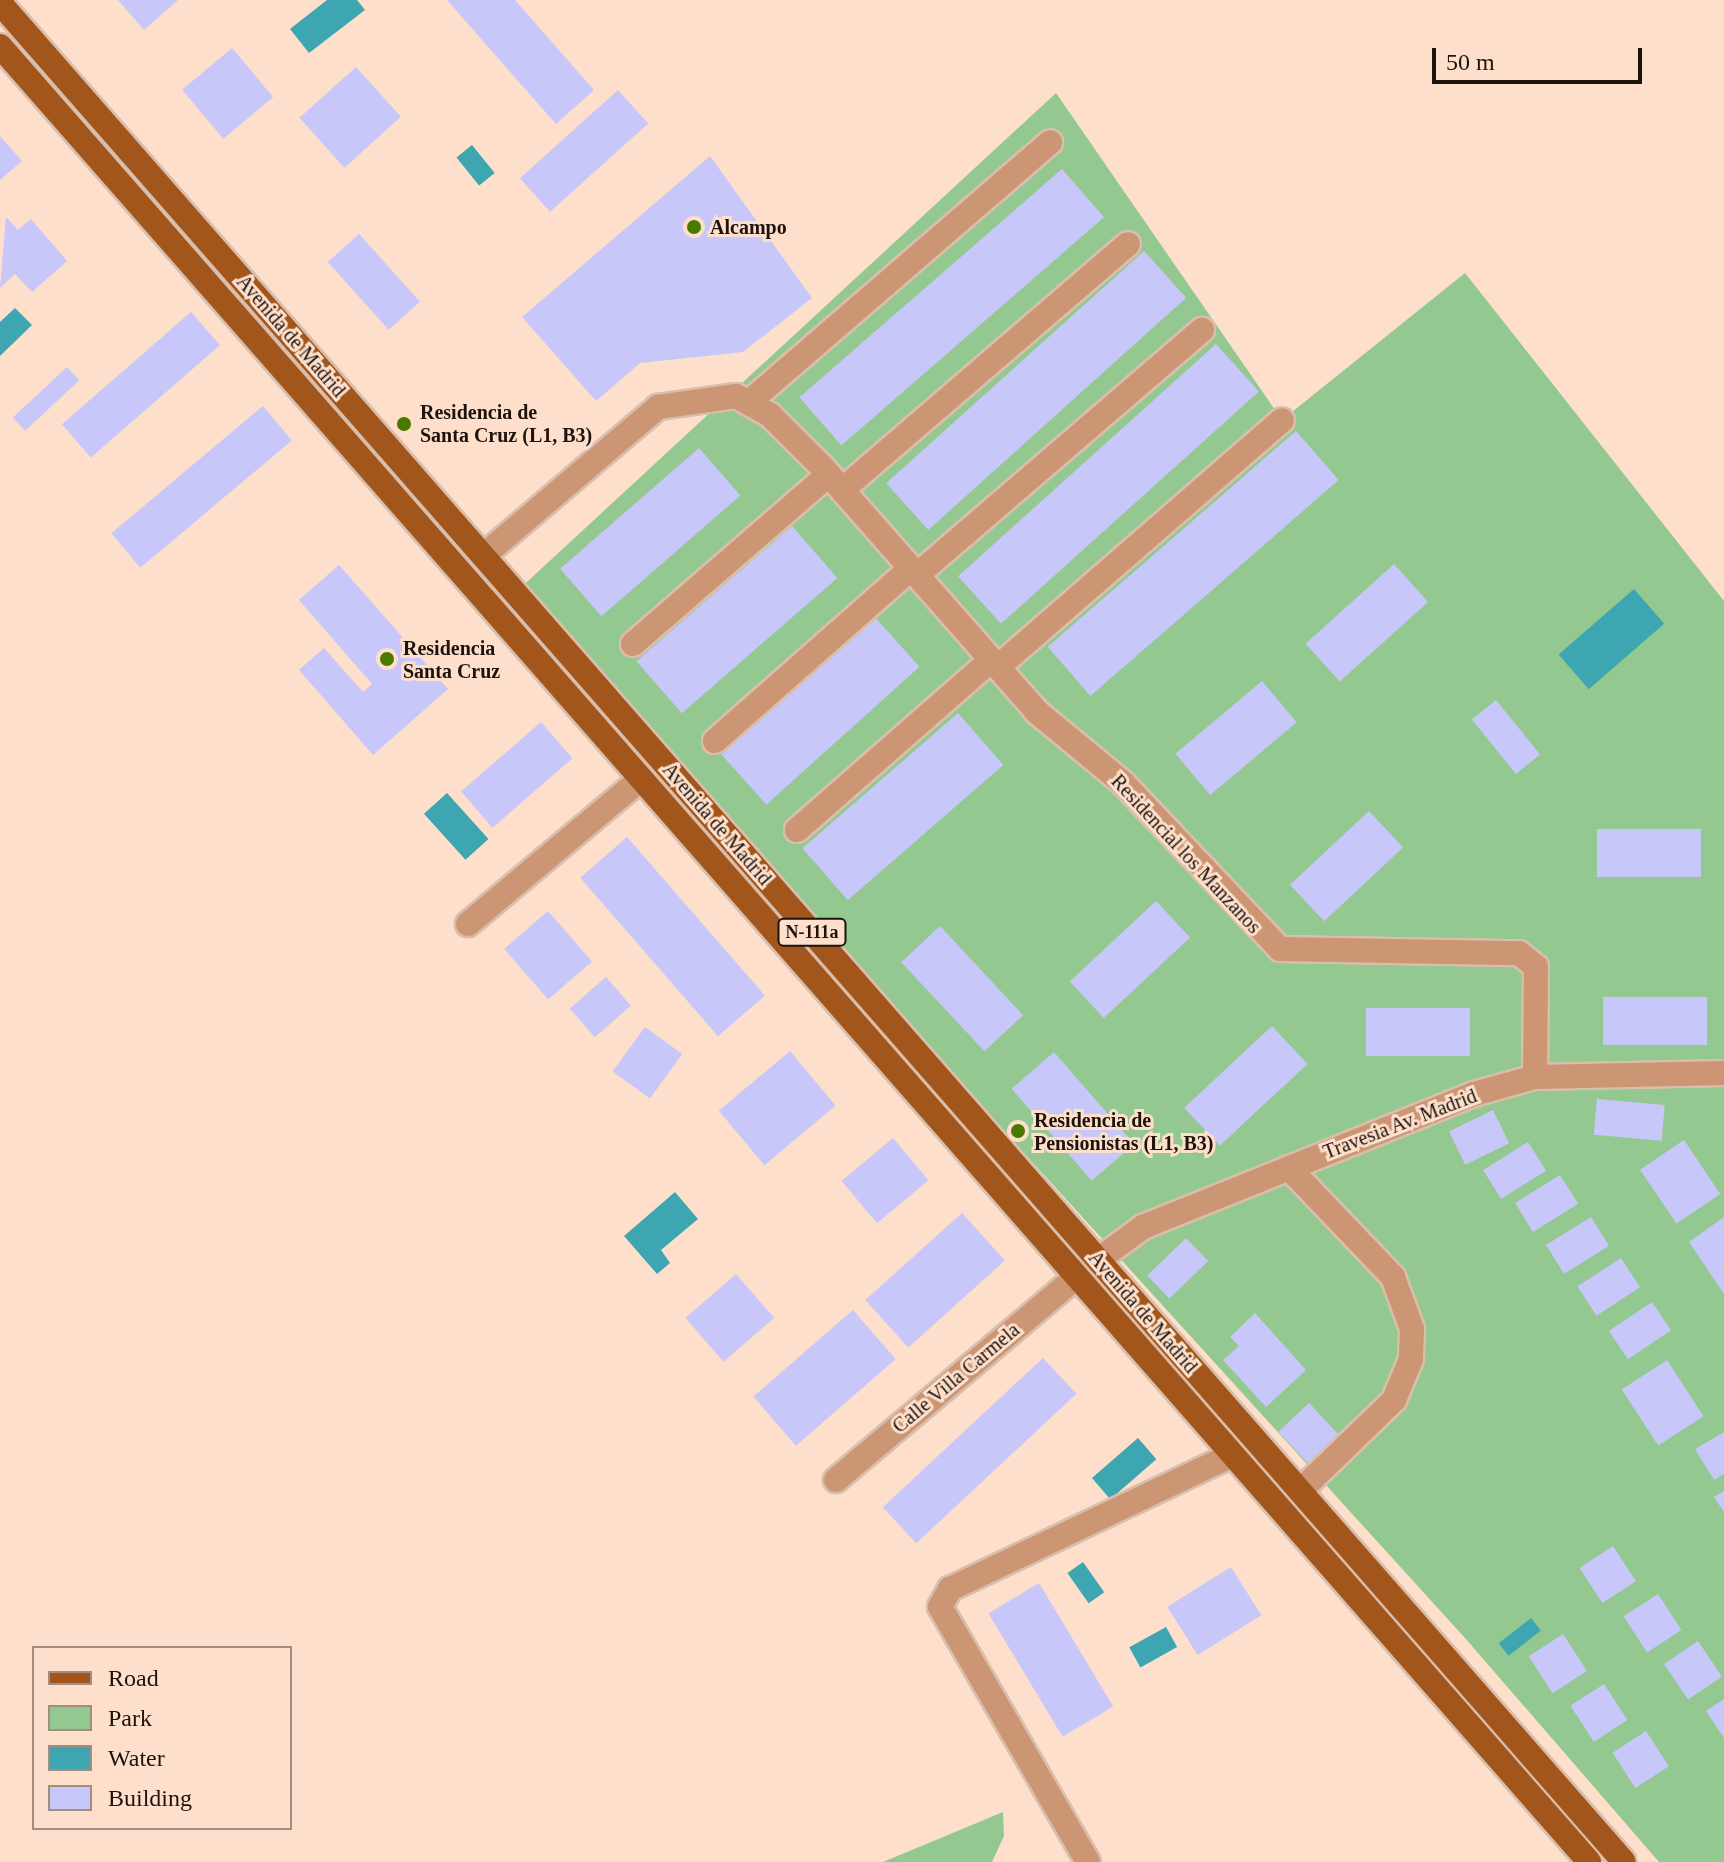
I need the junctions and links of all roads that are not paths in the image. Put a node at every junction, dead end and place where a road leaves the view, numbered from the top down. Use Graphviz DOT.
graph roads {
  1 [pos="0,3"];
  2 [pos="0,46"];
  3 [pos="1050,142"];
  4 [pos="1128,244"];
  5 [pos="1202,330"];
  6 [pos="748,403"];
  7 [pos="1282,420"];
  8 [pos="835,482"];
  9 [pos="483,556"];
  10 [pos="914,572"];
  11 [pos="633,644"];
  12 [pos="995,663"];
  13 [pos="715,741"];
  14 [pos="641,779"];
  15 [pos="797,830"];
  16 [pos="468,924"];
  17 [pos="1724,1073"];
  18 [pos="1535,1077"];
  19 [pos="1289,1168"];
  20 [pos="1098,1260"];
  21 [pos="1076,1277"];
  22 [pos="1232,1455"];
  23 [pos="836,1480"];
  24 [pos="1300,1491"];
  25 [pos="1088,1862"];
  26 [pos="1589,1862"];
  27 [pos="1624,1862"];
  1 -- 9 [label="main road, Avenida de Madrid / N-111a"];
  2 -- 14 [label="main road, Avenida de Madrid / N-111a"];
  3 -- 6 [label="street"];
  4 -- 8 [label="street"];
  5 -- 10 [label="street"];
  6 -- 8 [label="street, Residencial los Manzanos"];
  6 -- 9 [label="street"];
  7 -- 12 [label="street"];
  8 -- 10 [label="street, Residencial los Manzanos"];
  8 -- 11 [label="street"];
  9 -- 20 [label="main road, Avenida de Madrid / N-111a"];
  10 -- 12 [label="street, Residencial los Manzanos"];
  10 -- 13 [label="street"];
  12 -- 15 [label="street"];
  12 -- 18 [label="street, Residencial los Manzanos"];
  14 -- 16 [label="street"];
  14 -- 21 [label="main road, Avenida de Madrid / N-111a"];
  17 -- 18 [label="street, Travesia Av. Madrid"];
  18 -- 19 [label="street, Travesia Av. Madrid"];
  19 -- 20 [label="street, Travesia Av. Madrid"];
  19 -- 24 [label="street"];
  20 -- 24 [label="main road, Avenida de Madrid / N-111a"];
  21 -- 22 [label="main road, Avenida de Madrid / N-111a"];
  21 -- 23 [label="street, Calle Villa Carmela"];
  22 -- 25 [label="street"];
  22 -- 26 [label="main road, Avenida de Madrid / N-111a"];
  24 -- 27 [label="main road, Avenida de Madrid / N-111a"];
}
